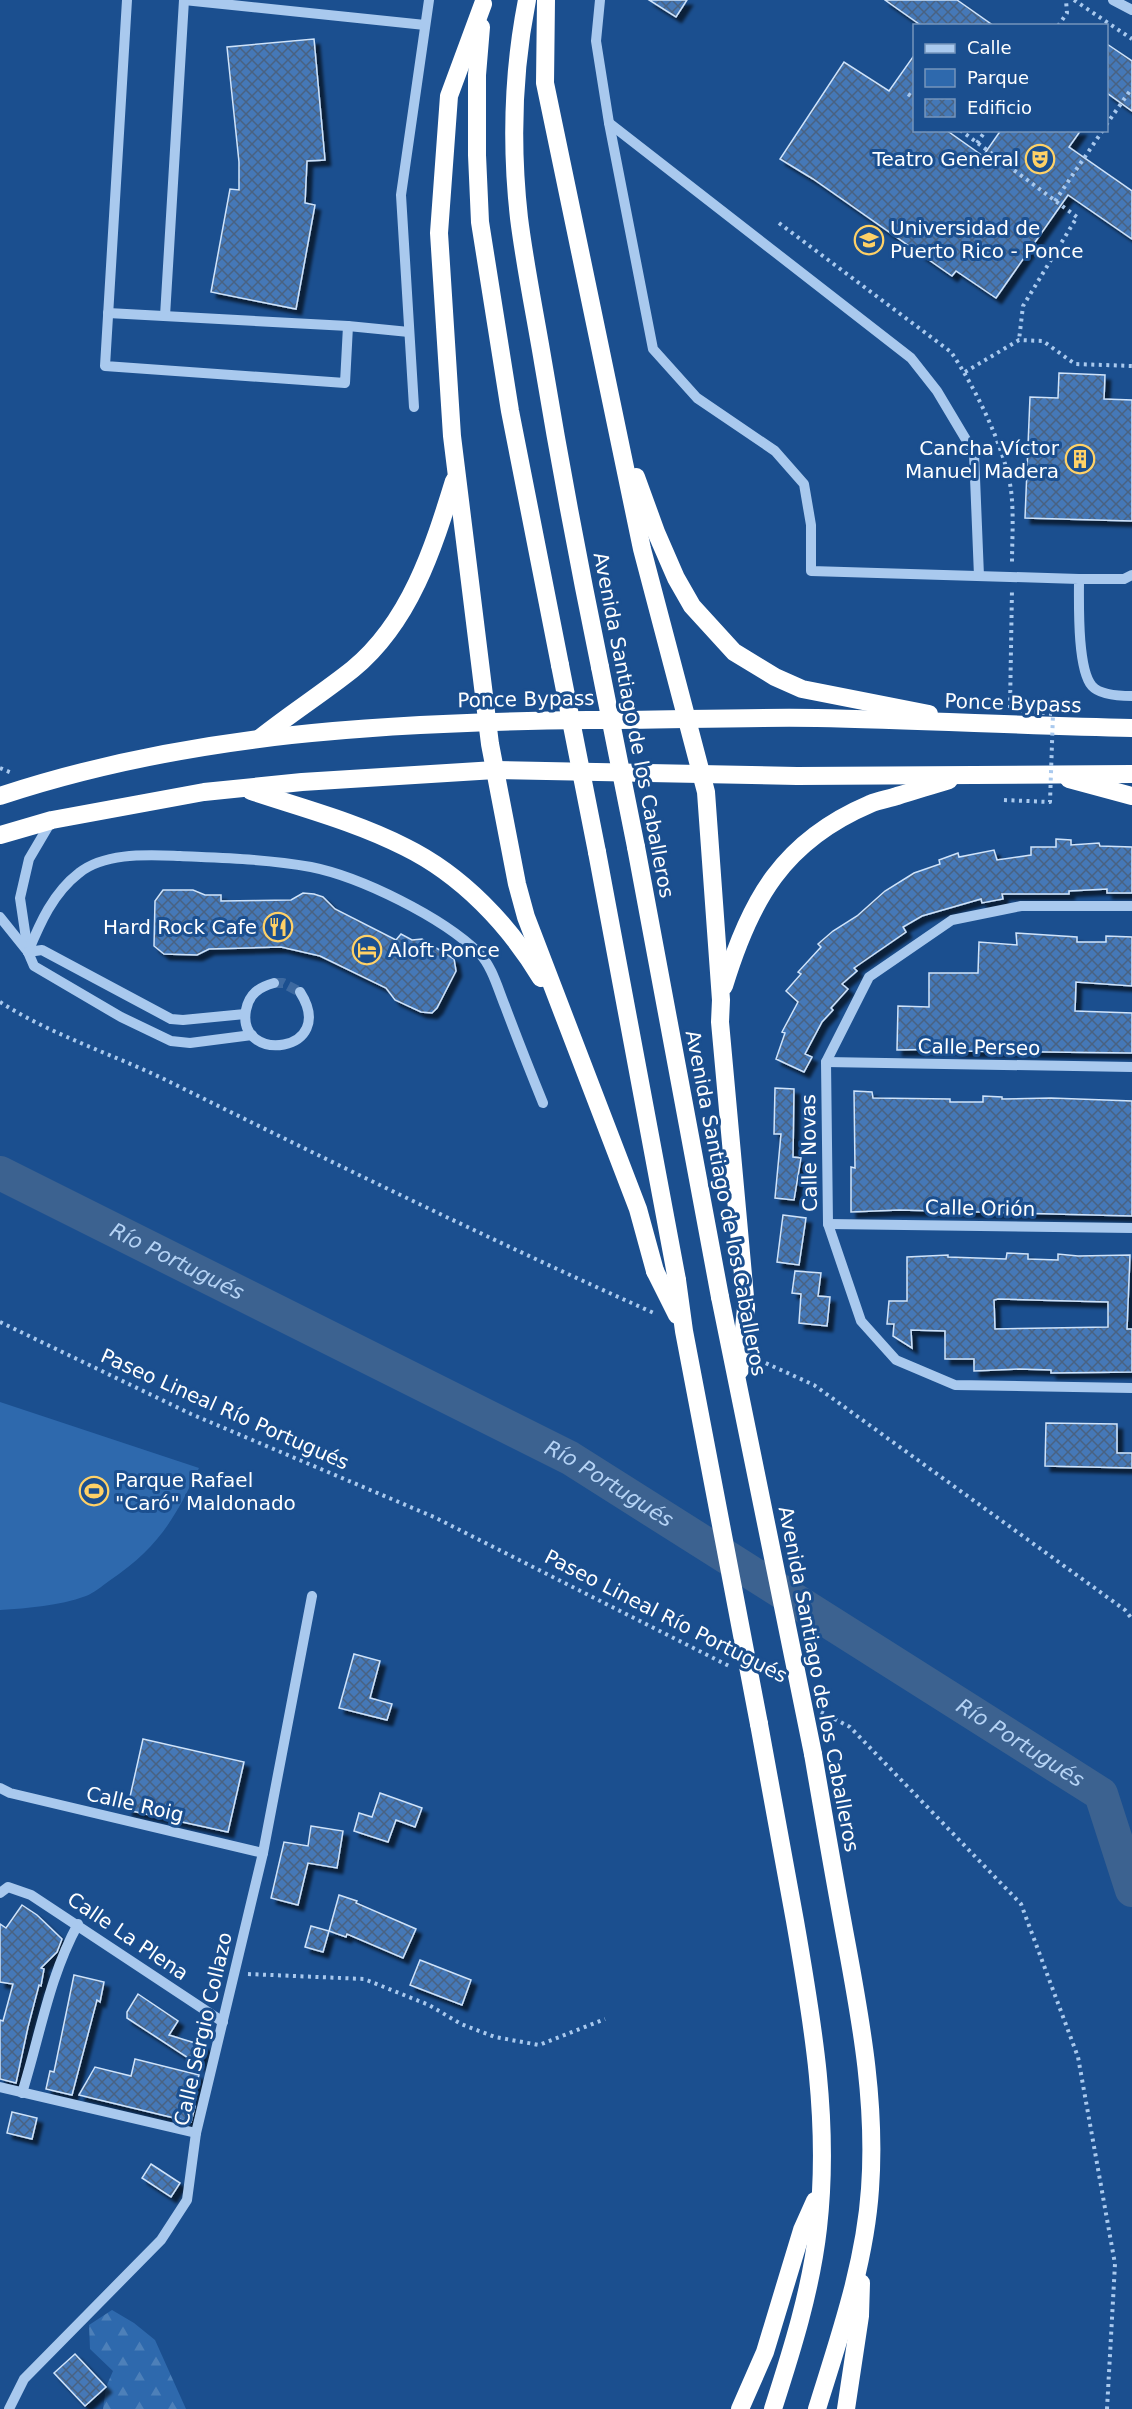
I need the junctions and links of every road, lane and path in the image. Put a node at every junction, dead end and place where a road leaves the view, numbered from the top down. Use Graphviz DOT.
graph roads {
  1 [pos="127,0"];
  2 [pos="184,0"];
  3 [pos="429,0"];
  4 [pos="527,0"];
  5 [pos="546,0"];
  6 [pos="600,0"];
  7 [pos="1066,0"];
  8 [pos="1074,0"];
  9 [pos="1113,0"];
  10 [pos="483,2"];
  11 [pos="1132,10"];
  12 [pos="1059,24"];
  13 [pos="425,26"];
  14 [pos="1132,39"];
  15 [pos="1132,88"];
  16 [pos="908,93"];
  17 [pos="913,97"];
  18 [pos="609,123"];
  19 [pos="1108,124"];
  20 [pos="963,132"];
  21 [pos="985,132"];
  22 [pos="1102,132"];
  23 [pos="977,143"];
  24 [pos="1055,201"];
  25 [pos="108,313"];
  26 [pos="165,316"];
  27 [pos="348,326"];
  28 [pos="409,332"];
  29 [pos="1019,340"];
  30 [pos="1132,366"];
  31 [pos="965,372"];
  32 [pos="414,407"];
  33 [pos="618,436"];
  34 [pos="456,474"];
  35 [pos="1132,575"];
  36 [pos="979,576"];
  37 [pos="1079,579"];
  38 [pos="1132,696"];
  39 [pos="1010,709"];
  40 [pos="686,720"];
  41 [pos="487,721"];
  42 [pos="975,724"];
  43 [pos="1132,728"];
  44 [pos="260,738"];
  45 [pos="495,770"];
  46 [pos="701,774"];
  47 [pos="968,774"];
  48 [pos="1056,774"];
  49 [pos="1132,774"];
  50 [pos="242,788"];
  51 [pos="0,796"];
  52 [pos="1132,796"];
  53 [pos="1004,800"];
  54 [pos="52,820"];
  55 [pos="0,836"];
  56 [pos="1132,906"];
  57 [pos="0,917"];
  58 [pos="28,952"];
  59 [pos="274,983"];
  60 [pos="300,992"];
  61 [pos="721,1000"];
  62 [pos="0,1002"];
  63 [pos="561,1010"];
  64 [pos="245,1014"];
  65 [pos="252,1035"];
  66 [pos="826,1062"];
  67 [pos="1132,1067"];
  68 [pos="543,1103"];
  69 [pos="828,1224"];
  70 [pos="1132,1228"];
  71 [pos="666,1318"];
  72 [pos="0,1322"];
  73 [pos="684,1331"];
  74 [pos="751,1356"];
  75 [pos="1132,1388"];
  76 [pos="738,1390"];
  77 [pos="312,1596"];
  78 [pos="1132,1619"];
  79 [pos="735,1669"];
  80 [pos="819,1711"];
  81 [pos="0,1788"];
  82 [pos="263,1853"];
  83 [pos="4,1890"];
  84 [pos="78,1924"];
  85 [pos="235,1973"];
  86 [pos="605,2019"];
  87 [pos="224,2022"];
  88 [pos="0,2087"];
  89 [pos="22,2092"];
  90 [pos="196,2133"];
  91 [pos="821,2188"];
  92 [pos="862,2245"];
  93 [pos="9,2409"];
  94 [pos="740,2409"];
  95 [pos="773,2409"];
  96 [pos="817,2409"];
  97 [pos="846,2409"];
  98 [pos="1107,2409"];
  1 -- 25 [label="street"];
  2 -- 13 [label="street"];
  2 -- 26 [label="street"];
  3 -- 13 [label="street"];
  4 -- 76 [label="highway, Avenida Santiago de los Caballeros, bridge"];
  5 -- 33 [label="highway"];
  6 -- 18 [label="street"];
  7 -- 12 [label="path"];
  8 -- 14 [label="path"];
  9 -- 11 [label="street"];
  10 -- 34 [label="highway"];
  10 -- 73 [label="highway, bridge"];
  13 -- 28 [label="street"];
  15 -- 19 [label="path"];
  16 -- 17 [label="path"];
  18 -- 36 [label="street"];
  18 -- 36 [label="street"];
  20 -- 23 [label="path"];
  21 -- 23 [label="path"];
  22 -- 24 [label="path"];
  23 -- 24 [label="path"];
  24 -- 29 [label="path"];
  25 -- 26 [label="street"];
  25 -- 27 [label="street"];
  26 -- 27 [label="street"];
  27 -- 28 [label="street"];
  28 -- 32 [label="street"];
  29 -- 30 [label="path"];
  29 -- 31 [label="path"];
  33 -- 40 [label="highway"];
  33 -- 42 [label="highway"];
  34 -- 41 [label="highway"];
  34 -- 44 [label="highway"];
  35 -- 37 [label="street"];
  36 -- 37 [label="street"];
  37 -- 38 [label="street"];
  39 -- 53 [label="path, bridge"];
  40 -- 41 [label="highway, Ponce Bypass"];
  40 -- 42 [label="highway, Ponce Bypass"];
  40 -- 46 [label="highway"];
  41 -- 44 [label="highway, Ponce Bypass"];
  41 -- 45 [label="highway"];
  42 -- 43 [label="highway, Ponce Bypass"];
  44 -- 51 [label="highway, Ponce Bypass"];
  45 -- 46 [label="highway"];
  45 -- 50 [label="highway"];
  45 -- 63 [label="highway"];
  46 -- 47 [label="highway"];
  46 -- 61 [label="highway"];
  47 -- 48 [label="highway"];
  47 -- 61 [label="highway"];
  48 -- 49 [label="highway"];
  48 -- 52 [label="highway"];
  50 -- 54 [label="highway"];
  50 -- 63 [label="highway"];
  54 -- 55 [label="highway"];
  54 -- 58 [label="street"];
  56 -- 66 [label="street, Calle Novas"];
  57 -- 58 [label="street"];
  58 -- 64 [label="street"];
  58 -- 65 [label="street"];
  58 -- 68 [label="street"];
  59 -- 64 [label="street"];
  60 -- 65 [label="street"];
  61 -- 76 [label="highway, bridge"];
  62 -- 71 [label="path"];
  63 -- 73 [label="highway, bridge"];
  64 -- 65 [label="street"];
  66 -- 67 [label="street, Calle Perseo"];
  66 -- 69 [label="street, Calle Novas"];
  69 -- 70 [label="street, Calle Orión"];
  69 -- 75 [label="street, Calle Novas"];
  72 -- 79 [label="path, Paseo Lineal Río Portugués"];
  73 -- 91 [label="highway, bridge"];
  74 -- 78 [label="path"];
  76 -- 92 [label="highway, Avenida Santiago de los Caballeros, bridge"];
  77 -- 82 [label="street, Calle Sergio Collazo"];
  80 -- 98 [label="path"];
  81 -- 82 [label="street, Calle Roig"];
  82 -- 85 [label="street, Calle Sergio Collazo"];
  83 -- 84 [label="street, Calle La Plena"];
  84 -- 87 [label="street, Calle La Plena"];
  84 -- 89 [label="street"];
  85 -- 86 [label="path"];
  85 -- 87 [label="street, Calle Sergio Collazo"];
  87 -- 90 [label="street, Calle Sergio Collazo"];
  88 -- 89 [label="street"];
  89 -- 90 [label="street"];
  90 -- 93 [label="street, Calle Sergio Collazo"];
  91 -- 94 [label="highway"];
  91 -- 95 [label="highway"];
  92 -- 96 [label="highway, Avenida Santiago de los Caballeros"];
  92 -- 97 [label="highway"];
}
